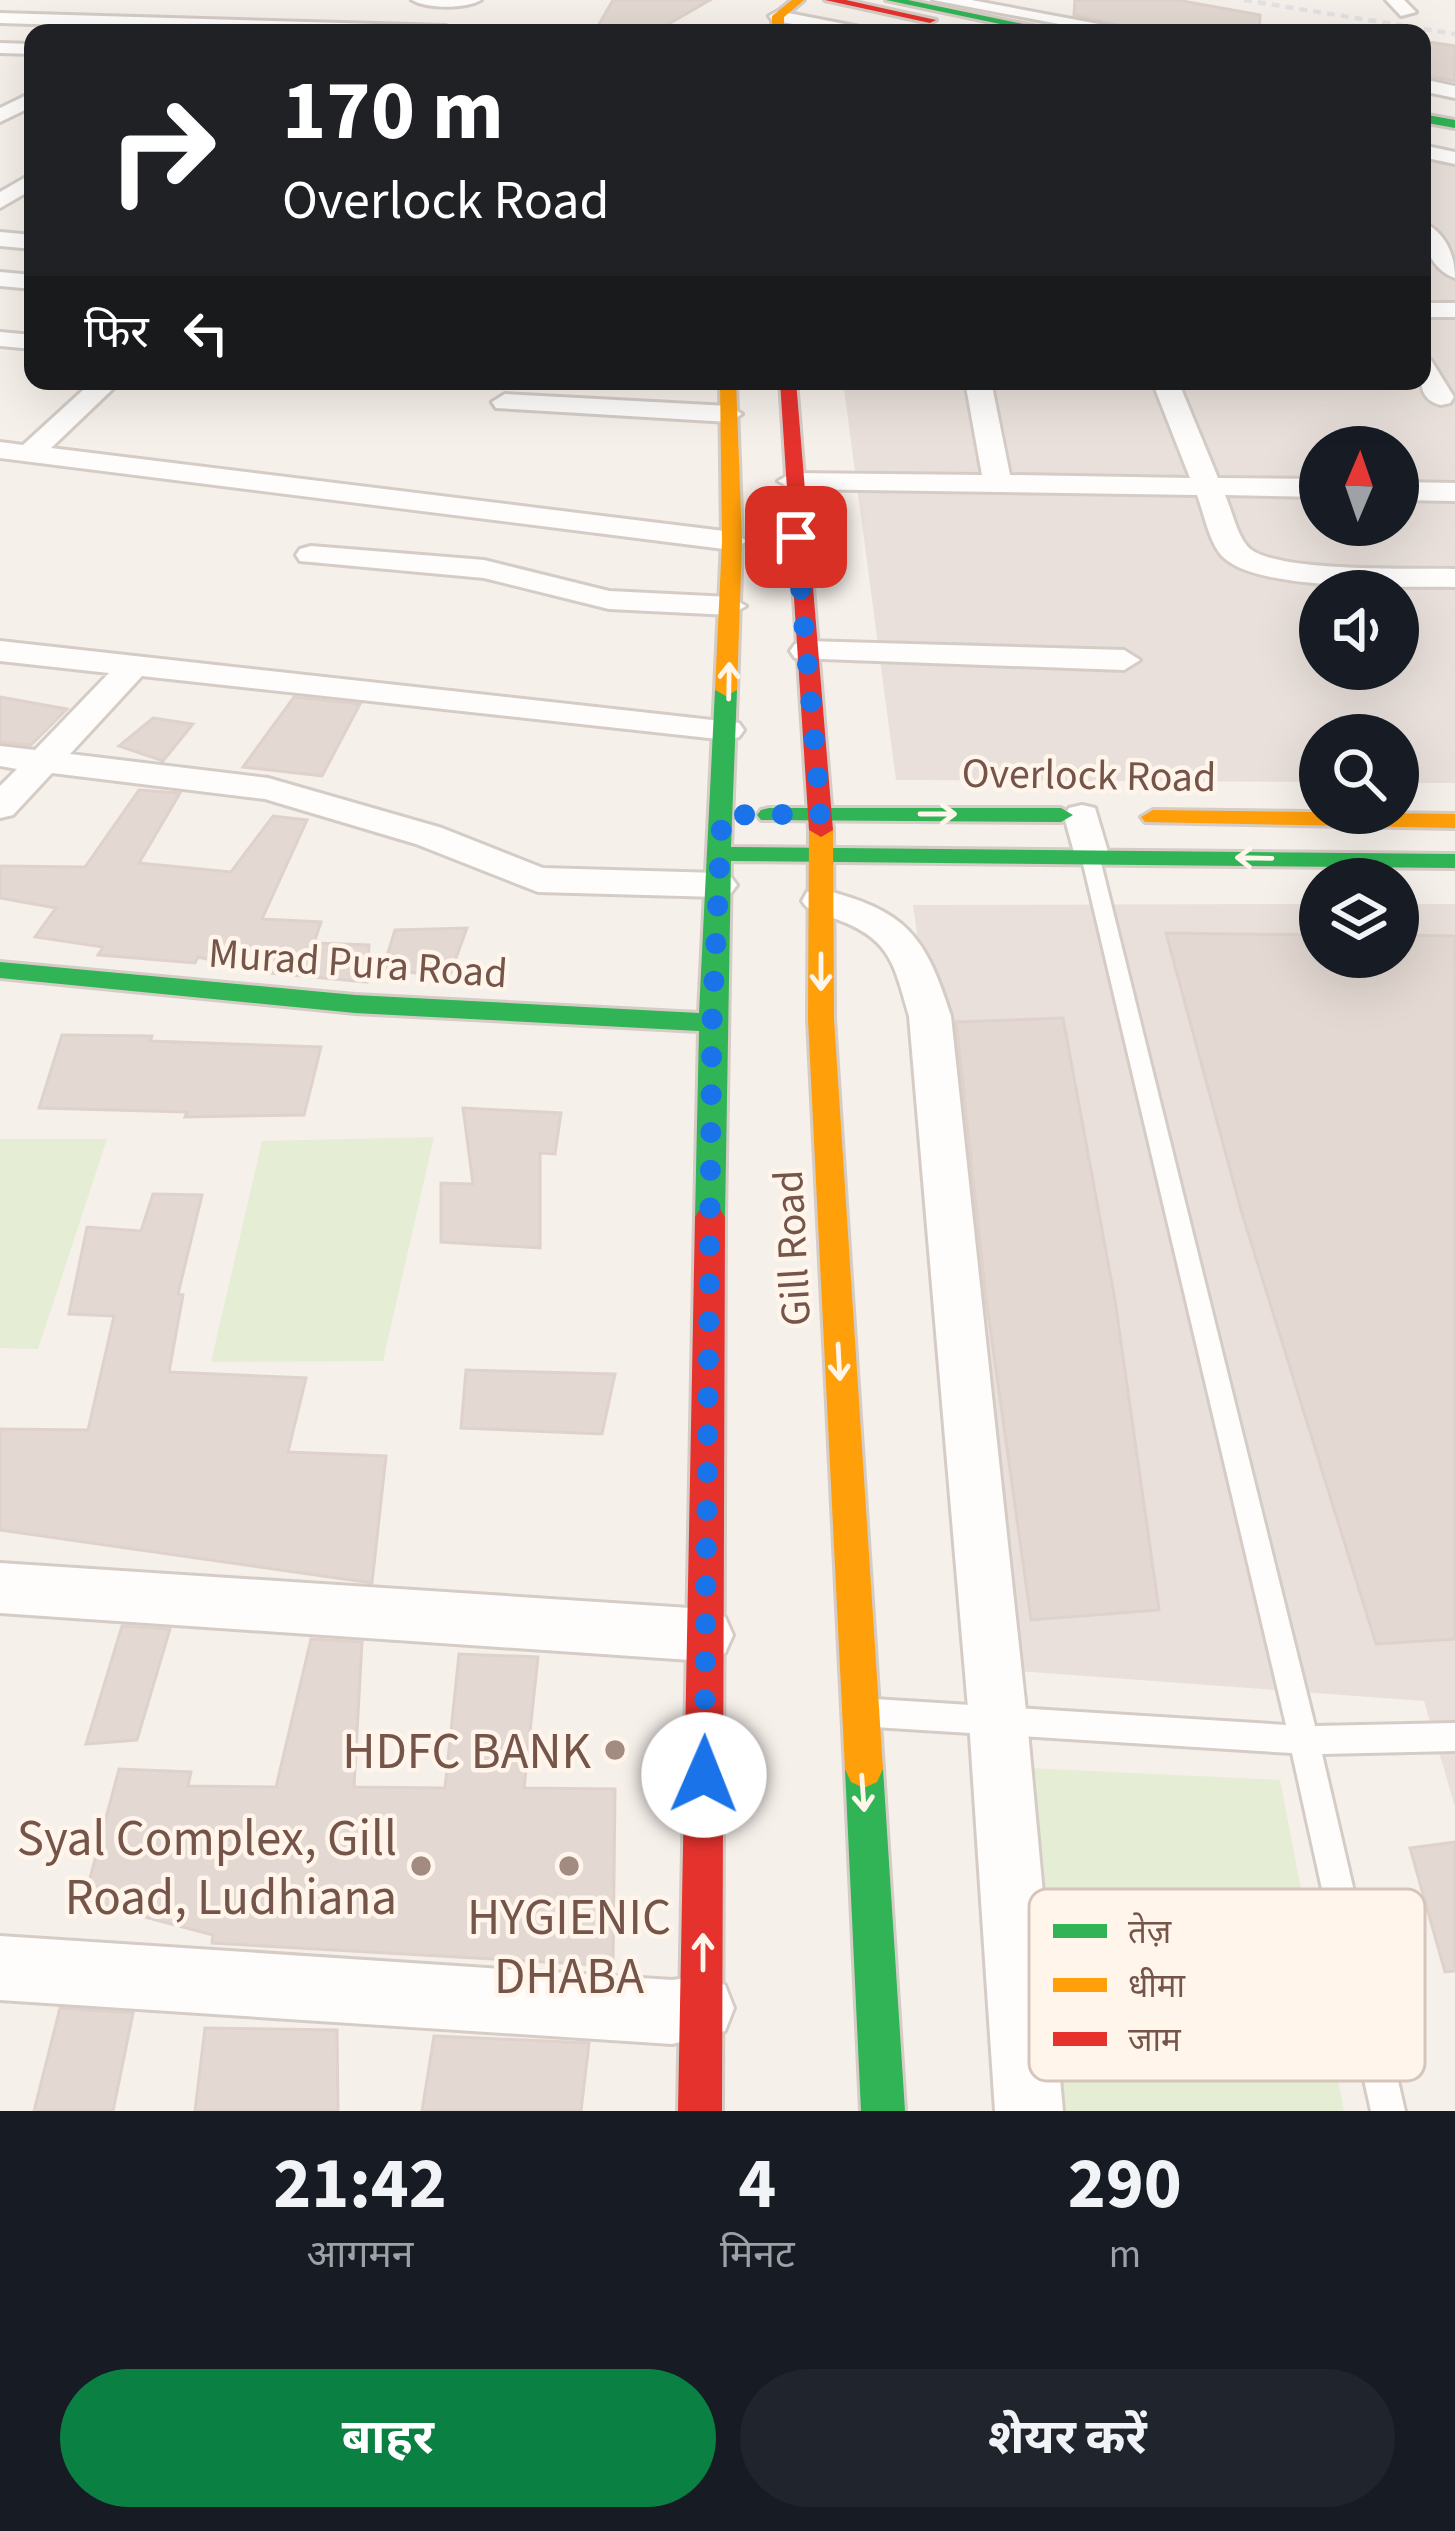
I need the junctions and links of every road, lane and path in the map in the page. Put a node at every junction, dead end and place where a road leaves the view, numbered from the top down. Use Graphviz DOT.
graph roads {
  1 [pos="420,0"];
  2 [pos="830,0"];
  3 [pos="891,0"];
  4 [pos="941,0"];
  5 [pos="469,5"];
  6 [pos="271,15"];
  7 [pos="785,16"];
  8 [pos="0,18"];
  9 [pos="191,24"];
  10 [pos="817,24"];
  11 [pos="948,24"];
  12 [pos="1014,24"];
  13 [pos="1084,24"];
  14 [pos="22,183"];
  15 [pos="0,202"];
  16 [pos="1431,240"];
  17 [pos="1455,271"];
  18 [pos="1431,380"];
  19 [pos="98,390"];
  20 [pos="728,390"];
  21 [pos="788,390"];
  22 [pos="980,390"];
  23 [pos="1169,390"];
  24 [pos="1441,397"];
  25 [pos="505,402"];
  26 [pos="729,414"];
  27 [pos="0,450"];
  28 [pos="30,454"];
  29 [pos="792,481"];
  30 [pos="997,481"];
  31 [pos="1206,485"];
  32 [pos="1299,487"];
  33 [pos="1419,491"];
  34 [pos="1455,492"];
  35 [pos="732,542"];
  36 [pos="311,555"];
  37 [pos="1455,578"];
  38 [pos="730,606"];
  39 [pos="0,651"];
  40 [pos="806,651"];
  41 [pos="1124,660"];
  42 [pos="134,666"];
  43 [pos="728,730"];
  44 [pos="0,756"];
  45 [pos="44,761"];
  46 [pos="0,807"];
  47 [pos="821,814"];
  48 [pos="722,815"];
  49 [pos="1105,816"];
  50 [pos="1455,821"];
  51 [pos="1090,855"];
  52 [pos="1455,861"];
  53 [pos="719,870"];
  54 [pos="821,877"];
  55 [pos="0,970"];
  56 [pos="712,1023"];
  57 [pos="0,1588"];
  58 [pos="705,1635"];
  59 [pos="858,1712"];
  60 [pos="998,1720"];
  61 [pos="1455,1737"];
  62 [pos="1304,1740"];
  63 [pos="1338,1889"];
  64 [pos="0,1968"];
  65 [pos="702,2008"];
  66 [pos="1381,2081"];
  67 [pos="700,2111"];
  68 [pos="883,2111"];
  69 [pos="1029,2111"];
  70 [pos="1388,2111"];
  1 -- 5 [label="street"];
  2 -- 11 [label="main road"];
  3 -- 12 [label="main road"];
  4 -- 13 [label="street"];
  5 -- 6 [label="street"];
  7 -- 10 [label="street"];
  8 -- 9 [label="street"];
  14 -- 15 [label="street"];
  16 -- 17 [label="street"];
  18 -- 24 [label="street"];
  19 -- 28 [label="street"];
  20 -- 26 [label="main road, Gill Road"];
  21 -- 29 [label="main road, Gill Road"];
  22 -- 30 [label="street"];
  23 -- 31 [label="street"];
  25 -- 26 [label="street"];
  26 -- 35 [label="main road, Gill Road"];
  27 -- 28 [label="street"];
  28 -- 35 [label="street"];
  29 -- 30 [label="street"];
  29 -- 40 [label="main road, Gill Road"];
  30 -- 31 [label="street"];
  31 -- 32 [label="street"];
  31 -- 37 [label="street"];
  33 -- 34 [label="street"];
  35 -- 38 [label="main road, Gill Road"];
  36 -- 38 [label="street"];
  43 -- 38 [label="main road, Gill Road, one-way"];
  39 -- 42 [label="street"];
  40 -- 41 [label="street"];
  40 -- 47 [label="main road, Gill Road"];
  42 -- 43 [label="street"];
  42 -- 45 [label="street"];
  43 -- 48 [label="main road, Gill Road"];
  44 -- 45 [label="street"];
  45 -- 46 [label="street"];
  45 -- 53 [label="street"];
  47 -- 48 [label="main road, Overlock Road"];
  47 -- 49 [label="main road, Overlock Road, one-way"];
  47 -- 54 [label="main road, Gill Road"];
  48 -- 53 [label="main road, Gill Road"];
  49 -- 50 [label="main road, Overlock Road"];
  49 -- 51 [label="street"];
  52 -- 51 [label="main road, Overlock Road, one-way"];
  51 -- 54 [label="main road, Overlock Road"];
  51 -- 62 [label="lane"];
  53 -- 54 [label="main road, Overlock Road"];
  53 -- 56 [label="main road, Gill Road"];
  54 -- 59 [label="main road, Gill Road, one-way"];
  54 -- 60 [label="street"];
  55 -- 56 [label="main road, Murad Pura Road"];
  56 -- 58 [label="main road, Gill Road"];
  57 -- 58 [label="street"];
  65 -- 58 [label="main road, Gill Road, one-way"];
  59 -- 60 [label="lane"];
  59 -- 68 [label="main road, Gill Road, one-way"];
  60 -- 62 [label="lane"];
  60 -- 69 [label="street"];
  61 -- 62 [label="lane"];
  62 -- 63 [label="lane"];
  64 -- 65 [label="street"];
  65 -- 67 [label="main road, Gill Road"];
  66 -- 70 [label="lane"];
}
